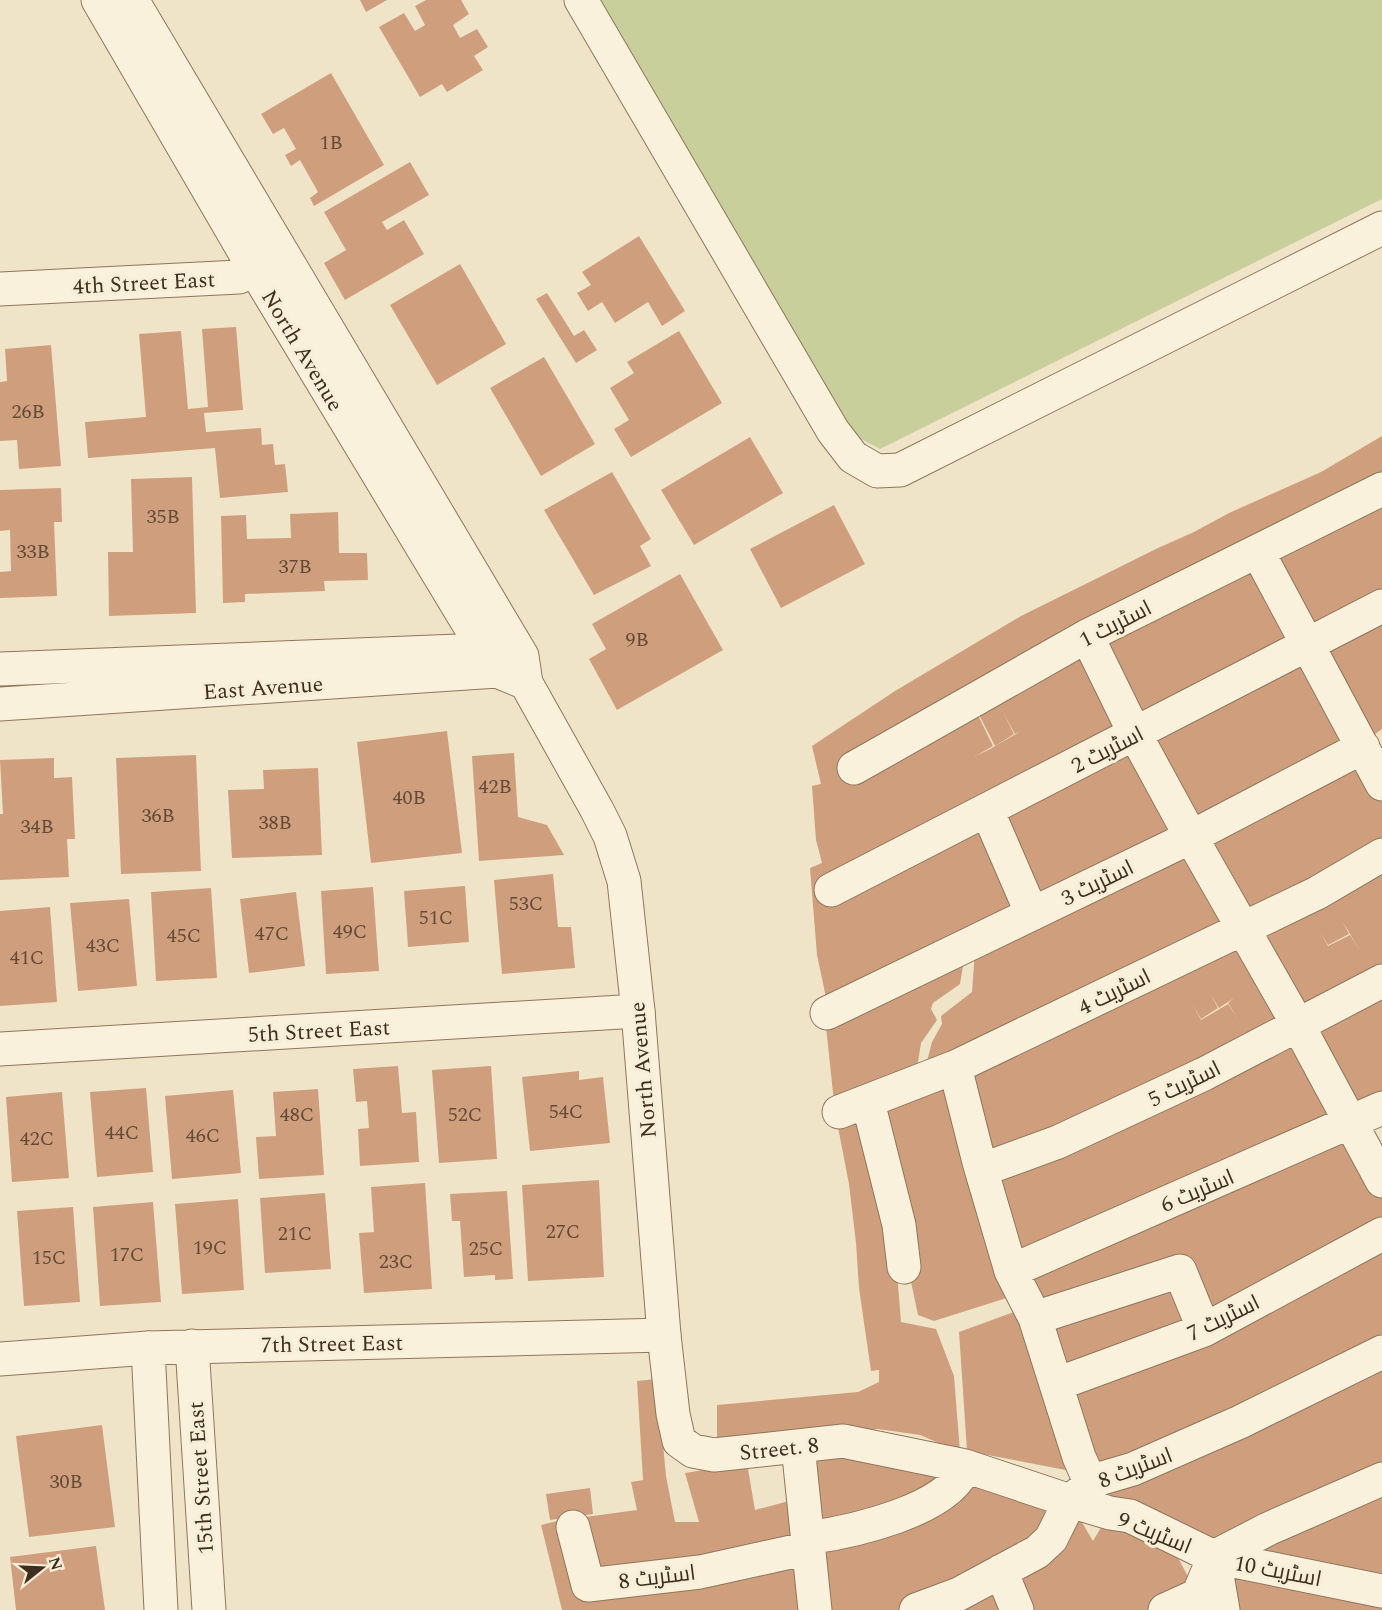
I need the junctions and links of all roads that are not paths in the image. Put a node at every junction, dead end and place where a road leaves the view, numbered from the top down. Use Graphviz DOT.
graph roads {
  1 [pos="98,0"];
  2 [pos="132,0"];
  3 [pos="581,0"];
  4 [pos="1382,228"];
  5 [pos="269,263"];
  6 [pos="0,289"];
  7 [pos="1382,489"];
  8 [pos="1258,552"];
  9 [pos="1382,606"];
  10 [pos="1087,636"];
  11 [pos="1308,646"];
  12 [pos="508,659"];
  13 [pos="0,669"];
  14 [pos="0,704"];
  15 [pos="1136,734"];
  16 [pos="1364,747"];
  17 [pos="854,768"];
  18 [pos="1382,784"];
  19 [pos="987,810"];
  20 [pos="1191,837"];
  21 [pos="1382,855"];
  22 [pos="831,890"];
  23 [pos="1032,914"];
  24 [pos="1244,928"];
  25 [pos="1382,981"];
  26 [pos="638,1011"];
  27 [pos="827,1013"];
  28 [pos="1298,1025"];
  29 [pos="0,1048"];
  30 [pos="955,1067"];
  31 [pos="1382,1108"];
  32 [pos="1351,1124"];
  33 [pos="979,1162"];
  34 [pos="1382,1181"];
  35 [pos="1382,1234"];
  36 [pos="904,1267"];
  37 [pos="1011,1271"];
  38 [pos="1035,1318"];
  39 [pos="1204,1330"];
  40 [pos="664,1335"];
  41 [pos="192,1346"];
  42 [pos="148,1348"];
  43 [pos="1382,1352"];
  44 [pos="0,1359"];
  45 [pos="1057,1384"];
  46 [pos="843,1441"];
  47 [pos="798,1446"];
  48 [pos="714,1455"];
  49 [pos="965,1466"];
  50 [pos="1382,1479"];
  51 [pos="1081,1492"];
  52 [pos="573,1527"];
  53 [pos="809,1543"];
  54 [pos="1214,1557"];
  55 [pos="1001,1571"];
  56 [pos="1382,1591"];
  57 [pos="161,1610"];
  58 [pos="209,1610"];
  59 [pos="815,1610"];
  60 [pos="916,1610"];
  61 [pos="1017,1610"];
  62 [pos="1165,1610"];
  63 [pos="1223,1610"];
  1 -- 5 [label="street, North Avenue"];
  2 -- 5 [label="street, North Avenue"];
  3 -- 4 [label="street"];
  5 -- 6 [label="street, 4th Street East"];
  5 -- 12 [label="street, North Avenue"];
  7 -- 8 [label="street, اسٹریٹ 1"];
  8 -- 10 [label="street, اسٹریٹ 1"];
  8 -- 11 [label="street"];
  9 -- 11 [label="street, اسٹریٹ 2"];
  10 -- 15 [label="street"];
  10 -- 17 [label="street, اسٹریٹ 1"];
  11 -- 15 [label="street, اسٹریٹ 2"];
  11 -- 16 [label="street"];
  12 -- 13 [label="street, East Avenue"];
  12 -- 14 [label="street, East Avenue"];
  12 -- 26 [label="street, North Avenue"];
  15 -- 19 [label="street, اسٹریٹ 2"];
  15 -- 20 [label="street"];
  16 -- 18 [label="street"];
  16 -- 20 [label="street, اسٹریٹ 3"];
  19 -- 22 [label="street, اسٹریٹ 2"];
  19 -- 23 [label="street"];
  20 -- 23 [label="street, اسٹریٹ 3"];
  20 -- 24 [label="street"];
  21 -- 24 [label="street, اسٹریٹ 4"];
  23 -- 27 [label="street, اسٹریٹ 3"];
  24 -- 28 [label="street"];
  24 -- 30 [label="street, اسٹریٹ 4"];
  25 -- 28 [label="street, اسٹریٹ 5"];
  26 -- 29 [label="street, 5th Street East"];
  26 -- 40 [label="street, North Avenue"];
  28 -- 32 [label="street"];
  28 -- 33 [label="street, اسٹریٹ 5"];
  30 -- 33 [label="street"];
  30 -- 36 [label="street, اسٹریٹ 4"];
  31 -- 32 [label="street, اسٹریٹ 6"];
  32 -- 34 [label="street"];
  32 -- 37 [label="street, اسٹریٹ 6"];
  33 -- 37 [label="street"];
  35 -- 39 [label="street, اسٹریٹ 7"];
  37 -- 38 [label="street"];
  38 -- 39 [label="street"];
  38 -- 45 [label="street"];
  39 -- 45 [label="street, اسٹریٹ 7"];
  40 -- 41 [label="street, 7th Street East"];
  40 -- 48 [label="street, North Avenue"];
  41 -- 42 [label="street, 7th Street East"];
  41 -- 58 [label="street, 15th Street East"];
  42 -- 44 [label="street, 7th Street East"];
  42 -- 57 [label="street, 15th Street East"];
  43 -- 51 [label="street, اسٹریٹ 8"];
  45 -- 51 [label="street"];
  46 -- 47 [label="street, Street. 8"];
  46 -- 49 [label="street, اسٹریٹ 8"];
  47 -- 48 [label="street, Street. 8"];
  47 -- 53 [label="street"];
  49 -- 51 [label="street, اسٹریٹ 8"];
  49 -- 53 [label="street, اسٹریٹ 8"];
  50 -- 54 [label="street, اسٹریٹ 9"];
  51 -- 54 [label="street, اسٹریٹ 9"];
  51 -- 55 [label="street"];
  52 -- 53 [label="street, اسٹریٹ 8"];
  53 -- 59 [label="street"];
  54 -- 56 [label="street, اسٹریٹ 10"];
  54 -- 62 [label="street, اسٹریٹ 10"];
  54 -- 63 [label="street"];
  55 -- 60 [label="street"];
  55 -- 61 [label="street"];
}
